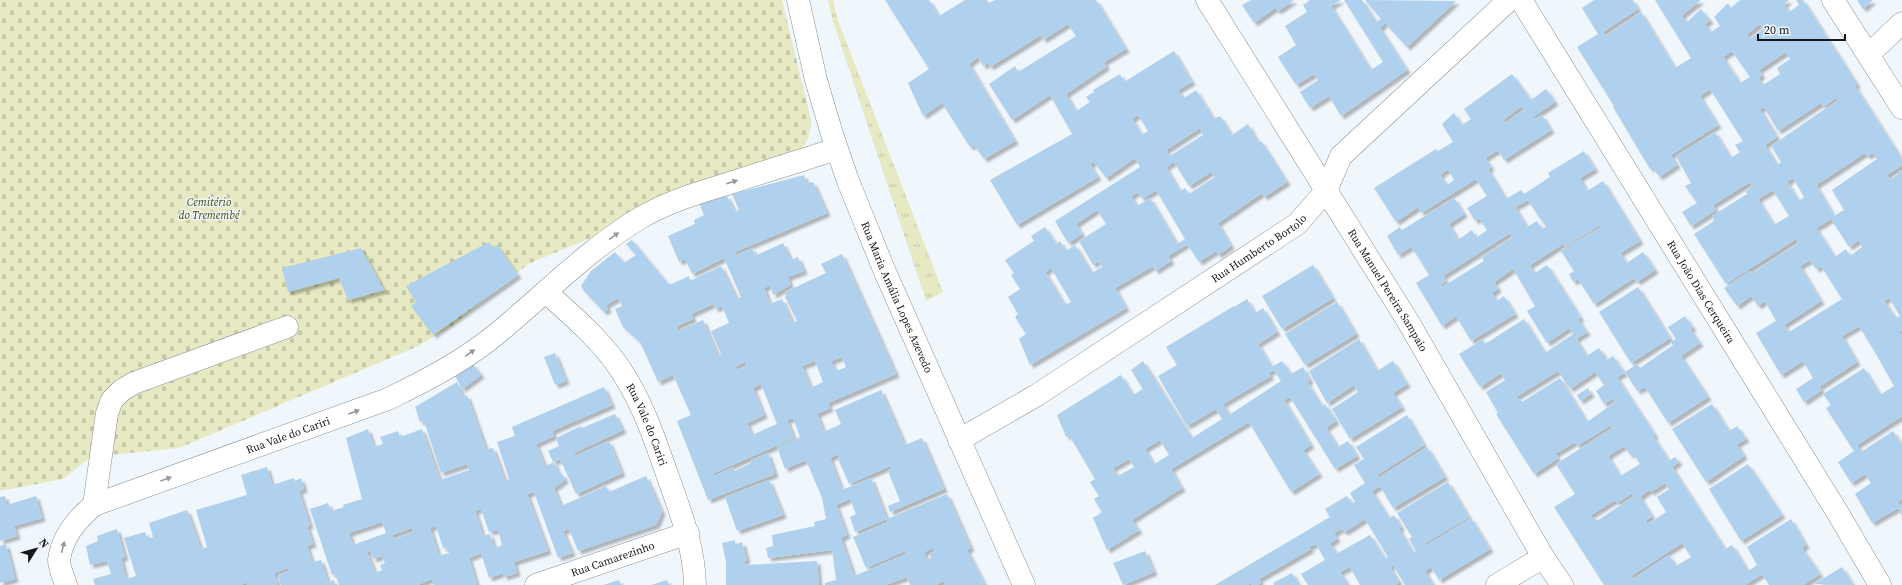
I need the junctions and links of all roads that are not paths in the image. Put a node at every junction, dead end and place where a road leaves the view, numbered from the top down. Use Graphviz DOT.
graph roads {
  1 [pos="798,0"];
  2 [pos="1207,0"];
  3 [pos="1509,0"];
  4 [pos="1521,0"];
  5 [pos="1833,0"];
  6 [pos="1902,23"];
  7 [pos="1868,55"];
  8 [pos="1902,108"];
  9 [pos="836,149"];
  10 [pos="1326,190"];
  11 [pos="546,292"];
  12 [pos="287,327"];
  13 [pos="959,440"];
  14 [pos="94,506"];
  15 [pos="688,533"];
  16 [pos="1543,557"];
  17 [pos="66,585"];
  18 [pos="536,585"];
  19 [pos="695,585"];
  20 [pos="1024,585"];
  21 [pos="1497,585"];
  22 [pos="1562,585"];
  23 [pos="1880,585"];
  1 -- 9 [label="street, Rua Maria Amália Lopes Azevedo"];
  2 -- 10 [label="street, Rua Manuel Pereira Sampaio"];
  3 -- 10 [label="street, Rua Humberto Bortolo"];
  4 -- 23 [label="street, Rua João Dias Cerqueira"];
  5 -- 7 [label="street"];
  6 -- 7 [label="street"];
  7 -- 8 [label="street"];
  11 -- 9 [label="street, Rua Vale do Cariri, one-way"];
  9 -- 13 [label="street, Rua Maria Amália Lopes Azevedo"];
  10 -- 13 [label="street, Rua Humberto Bortolo"];
  10 -- 16 [label="street, Rua Manuel Pereira Sampaio"];
  14 -- 11 [label="street, Rua Vale do Cariri, one-way"];
  11 -- 15 [label="street, Rua Vale do Cariri"];
  12 -- 14 [label="street"];
  13 -- 20 [label="street, Rua Maria Amália Lopes Azevedo"];
  17 -- 14 [label="street, Rua Vale do Cariri, one-way"];
  15 -- 18 [label="street, Rua Camarezinho"];
  15 -- 19 [label="street, Rua Vale do Cariri"];
  16 -- 21 [label="street"];
  16 -- 22 [label="street, Rua Manuel Pereira Sampaio"];
}
